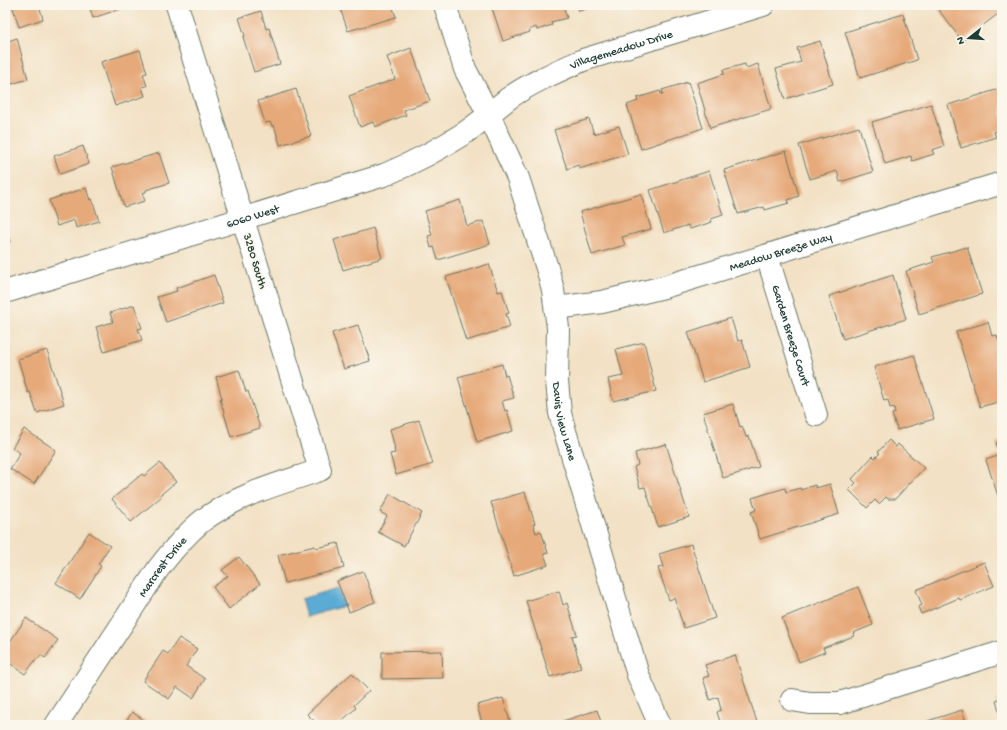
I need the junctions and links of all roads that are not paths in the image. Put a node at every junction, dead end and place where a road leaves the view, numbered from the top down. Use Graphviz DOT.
graph roads {
  1 [pos="177,5"];
  2 [pos="445,5"];
  3 [pos="763,5"];
  4 [pos="489,115"];
  5 [pos="1000,190"];
  6 [pos="243,219"];
  7 [pos="767,256"];
  8 [pos="5,292"];
  9 [pos="556,308"];
  10 [pos="816,415"];
  11 [pos="320,470"];
  12 [pos="1002,652"];
  13 [pos="792,700"];
  14 [pos="56,725"];
  15 [pos="660,725"];
  1 -- 6 [label="street, 3280 South"];
  2 -- 4 [label="street, Davis View Lane"];
  3 -- 4 [label="street, Villagemeadow Drive"];
  4 -- 6 [label="street, 6060 West"];
  4 -- 9 [label="street, Davis View Lane"];
  5 -- 7 [label="street, Meadow Breeze Way"];
  6 -- 8 [label="street, 6060 West"];
  6 -- 11 [label="street, 3280 South"];
  7 -- 9 [label="street, Meadow Breeze Way"];
  7 -- 10 [label="street, Garden Breeze Court"];
  9 -- 15 [label="street, Davis View Lane"];
  11 -- 14 [label="street, Marcrest Drive"];
  12 -- 13 [label="street"];
}
